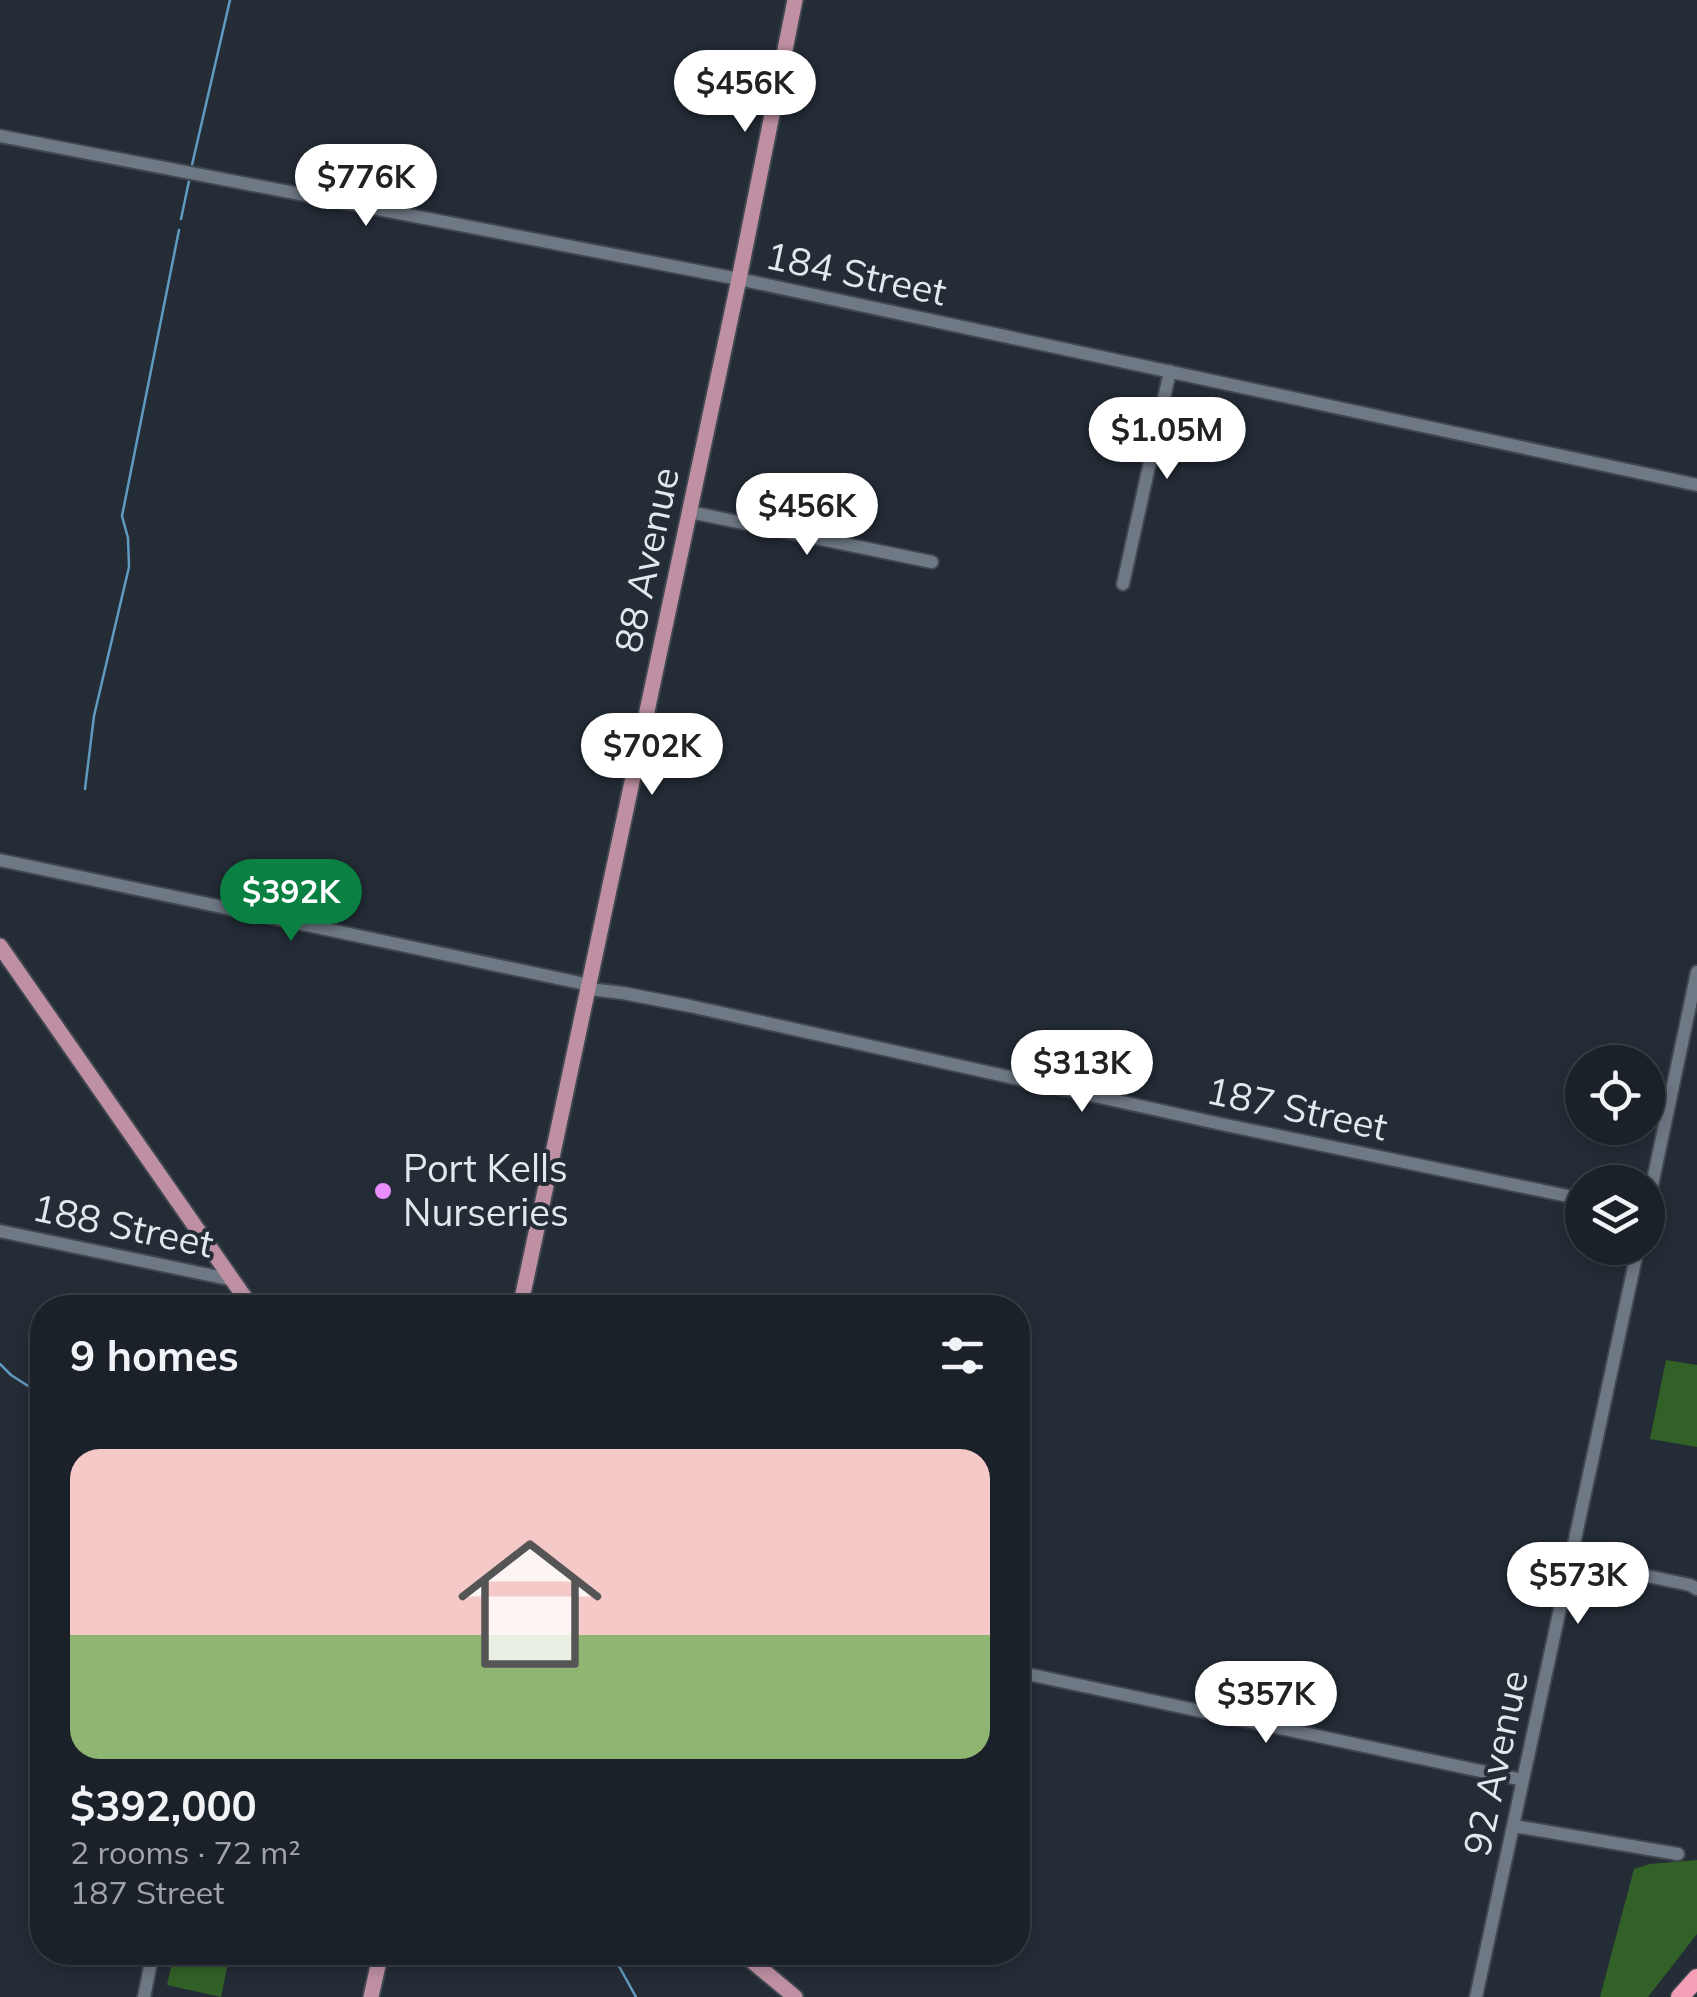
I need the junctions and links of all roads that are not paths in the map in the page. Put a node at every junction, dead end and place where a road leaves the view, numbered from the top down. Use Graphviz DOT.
graph roads {
  1 [pos="795,0"];
  2 [pos="0,136"];
  3 [pos="739,280"];
  4 [pos="1170,372"];
  5 [pos="1697,486"];
  6 [pos="690,512"];
  7 [pos="932,562"];
  8 [pos="1122,584"];
  9 [pos="0,860"];
  10 [pos="0,946"];
  11 [pos="1697,972"];
  12 [pos="589,987"];
  13 [pos="1656,1165"];
  14 [pos="1565,1195"];
  15 [pos="0,1230"];
  16 [pos="1634,1265"];
  17 [pos="233,1280"];
  18 [pos="243,1295"];
  19 [pos="523,1295"];
  20 [pos="1571,1560"];
  21 [pos="1697,1590"];
  22 [pos="1030,1675"];
  23 [pos="1523,1780"];
  24 [pos="1514,1826"];
  25 [pos="1678,1854"];
  26 [pos="150,1965"];
  27 [pos="378,1965"];
  28 [pos="756,1965"];
  29 [pos="1697,1978"];
  30 [pos="1697,1990"];
  31 [pos="144,1997"];
  32 [pos="372,1997"];
  33 [pos="794,1997"];
  34 [pos="1476,1997"];
  35 [pos="1680,1997"];
  36 [pos="1692,1997"];
  1 -- 3 [label="main road, 88 Avenue"];
  2 -- 3 [label="street, 184 Street"];
  3 -- 4 [label="street, 184 Street"];
  3 -- 6 [label="main road, 88 Avenue"];
  4 -- 5 [label="street, 184 Street"];
  4 -- 8 [label="street"];
  6 -- 7 [label="street"];
  6 -- 12 [label="main road, 88 Avenue"];
  9 -- 12 [label="street, 187 Street"];
  10 -- 17 [label="main road"];
  11 -- 13 [label="street"];
  12 -- 14 [label="street, 187 Street"];
  12 -- 19 [label="main road, 88 Avenue"];
  15 -- 17 [label="street, 188 Street"];
  16 -- 20 [label="street, 92 Avenue"];
  17 -- 18 [label="main road"];
  20 -- 21 [label="street"];
  20 -- 23 [label="street, 92 Avenue"];
  22 -- 23 [label="street"];
  23 -- 24 [label="street, 92 Avenue"];
  24 -- 25 [label="street"];
  24 -- 34 [label="street, 92 Avenue"];
  26 -- 31 [label="street"];
  27 -- 32 [label="main road"];
  28 -- 33 [label="main road"];
  29 -- 35 [label="highway"];
  30 -- 36 [label="highway"];
}
